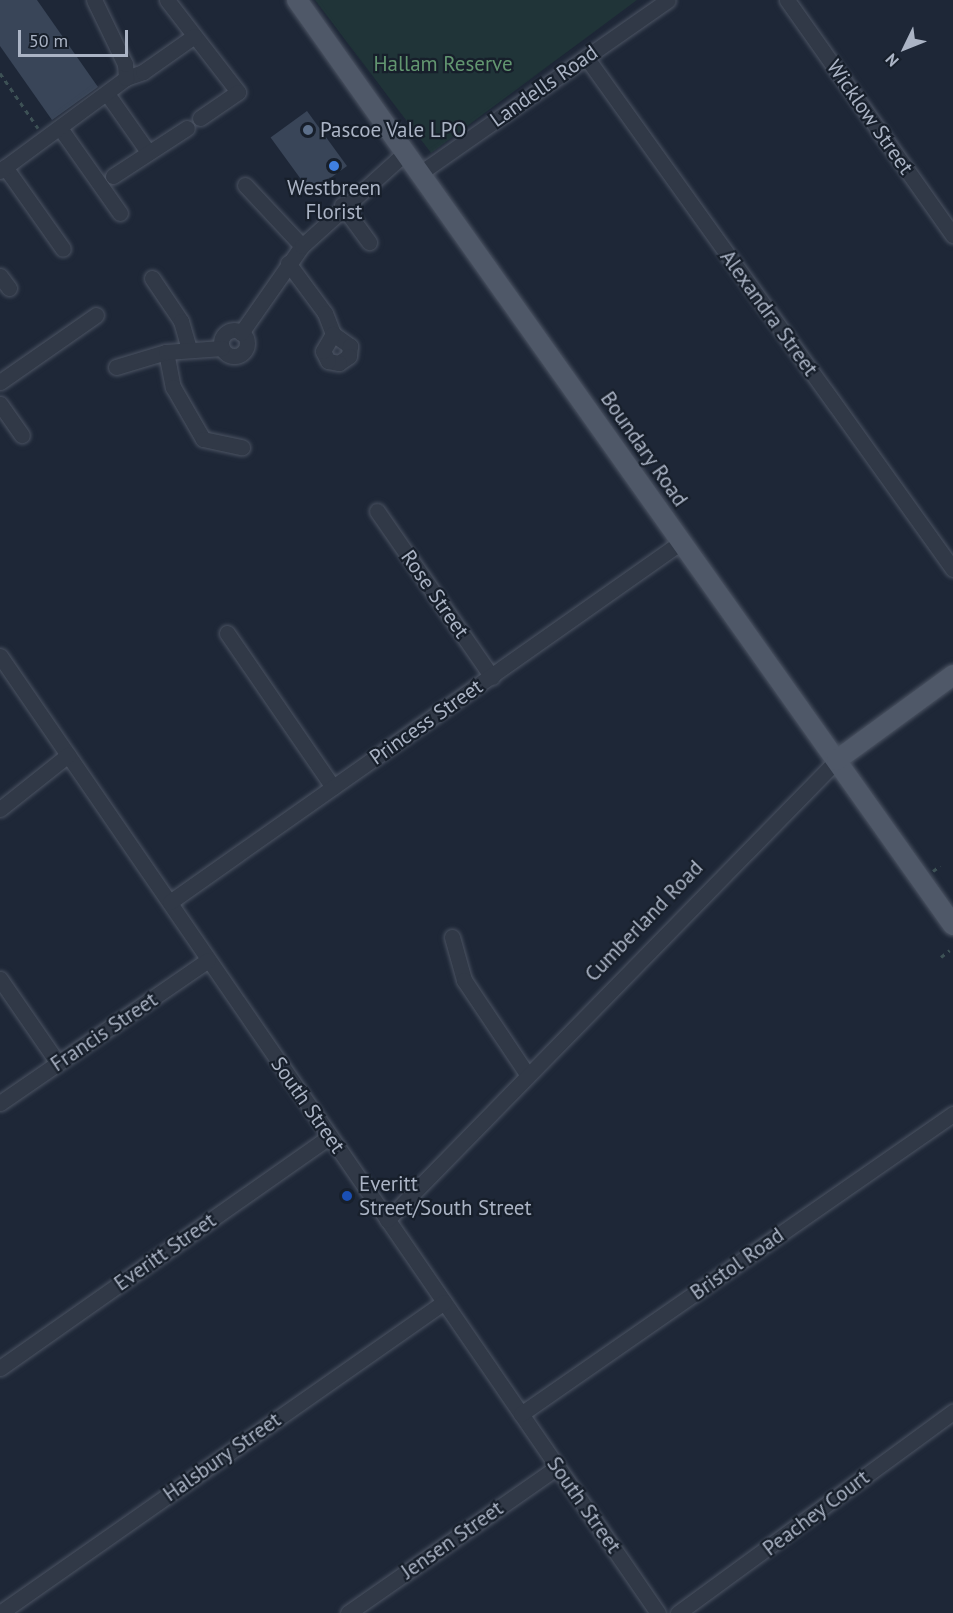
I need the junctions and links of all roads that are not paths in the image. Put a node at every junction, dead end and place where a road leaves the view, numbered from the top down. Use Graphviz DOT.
graph roads {
  1 [pos="94,0"];
  2 [pos="167,0"];
  3 [pos="297,0"];
  4 [pos="668,0"];
  5 [pos="787,0"];
  6 [pos="194,36"];
  7 [pos="586,57"];
  8 [pos="126,78"];
  9 [pos="108,95"];
  10 [pos="200,118"];
  11 [pos="60,128"];
  12 [pos="187,128"];
  13 [pos="148,152"];
  14 [pos="406,152"];
  15 [pos="3,164"];
  16 [pos="420,173"];
  17 [pos="113,176"];
  18 [pos="245,185"];
  19 [pos="342,205"];
  20 [pos="120,213"];
  21 [pos="953,234"];
  22 [pos="369,242"];
  23 [pos="302,246"];
  24 [pos="63,249"];
  25 [pos="288,263"];
  26 [pos="152,279"];
  27 [pos="96,315"];
  28 [pos="333,334"];
  29 [pos="189,349"];
  30 [pos="166,352"];
  31 [pos="116,367"];
  32 [pos="0,382"];
  33 [pos="0,404"];
  34 [pos="22,435"];
  35 [pos="242,447"];
  36 [pos="377,512"];
  37 [pos="681,542"];
  38 [pos="953,569"];
  39 [pos="226,633"];
  40 [pos="0,656"];
  41 [pos="953,675"];
  42 [pos="492,676"];
  43 [pos="68,755"];
  44 [pos="837,760"];
  45 [pos="333,787"];
  46 [pos="0,809"];
  47 [pos="170,902"];
  48 [pos="953,925"];
  49 [pos="452,937"];
  50 [pos="208,960"];
  51 [pos="0,979"];
  52 [pos="58,1063"];
  53 [pos="527,1074"];
  54 [pos="0,1103"];
  55 [pos="953,1114"];
  56 [pos="330,1136"];
  57 [pos="387,1220"];
  58 [pos="444,1302"];
  59 [pos="0,1368"];
  60 [pos="953,1412"];
  61 [pos="521,1414"];
  62 [pos="557,1467"];
  63 [pos="0,1612"];
  64 [pos="348,1613"];
  65 [pos="658,1613"];
  66 [pos="678,1613"];
  1 -- 8 [label="street"];
  2 -- 6 [label="street"];
  3 -- 14 [label="main road, Boundary Road"];
  4 -- 7 [label="street, Landells Road"];
  5 -- 21 [label="street, Wicklow Street"];
  6 -- 8 [label="street"];
  6 -- 10 [label="street"];
  7 -- 16 [label="street, Landells Road"];
  7 -- 38 [label="street, Alexandra Street"];
  8 -- 9 [label="street"];
  9 -- 11 [label="street"];
  9 -- 13 [label="street"];
  11 -- 15 [label="street"];
  11 -- 20 [label="street"];
  12 -- 13 [label="street"];
  13 -- 17 [label="street"];
  14 -- 16 [label="main road, Boundary Road"];
  14 -- 19 [label="street"];
  15 -- 24 [label="street"];
  16 -- 37 [label="main road, Boundary Road"];
  18 -- 23 [label="street"];
  19 -- 22 [label="street"];
  19 -- 23 [label="street"];
  23 -- 25 [label="street"];
  25 -- 28 [label="street"];
  25 -- 29 [label="street"];
  26 -- 29 [label="street"];
  27 -- 32 [label="street"];
  29 -- 30 [label="street"];
  30 -- 31 [label="street"];
  30 -- 35 [label="street"];
  33 -- 34 [label="street"];
  36 -- 42 [label="street, Rose Street"];
  37 -- 42 [label="street, Princess Street"];
  37 -- 44 [label="main road, Boundary Road"];
  39 -- 45 [label="street"];
  40 -- 43 [label="street, South Street"];
  41 -- 44 [label="main road, Cumberland Road"];
  42 -- 45 [label="street, Princess Street"];
  43 -- 46 [label="street"];
  43 -- 47 [label="street, South Street"];
  44 -- 48 [label="main road, Boundary Road"];
  44 -- 53 [label="street, Cumberland Road"];
  45 -- 47 [label="street, Princess Street"];
  47 -- 50 [label="street, South Street"];
  49 -- 53 [label="street"];
  50 -- 52 [label="street, Francis Street"];
  50 -- 56 [label="street, South Street"];
  51 -- 52 [label="street"];
  52 -- 54 [label="street, Francis Street"];
  53 -- 57 [label="street, Cumberland Road"];
  55 -- 61 [label="street, Bristol Road"];
  56 -- 57 [label="street, South Street"];
  56 -- 59 [label="street, Everitt Street"];
  57 -- 58 [label="street, South Street"];
  58 -- 61 [label="street, South Street"];
  58 -- 63 [label="street, Halsbury Street"];
  60 -- 66 [label="street, Peachey Court"];
  61 -- 62 [label="street, South Street"];
  62 -- 64 [label="street, Jensen Street"];
  62 -- 65 [label="street, South Street"];
}
